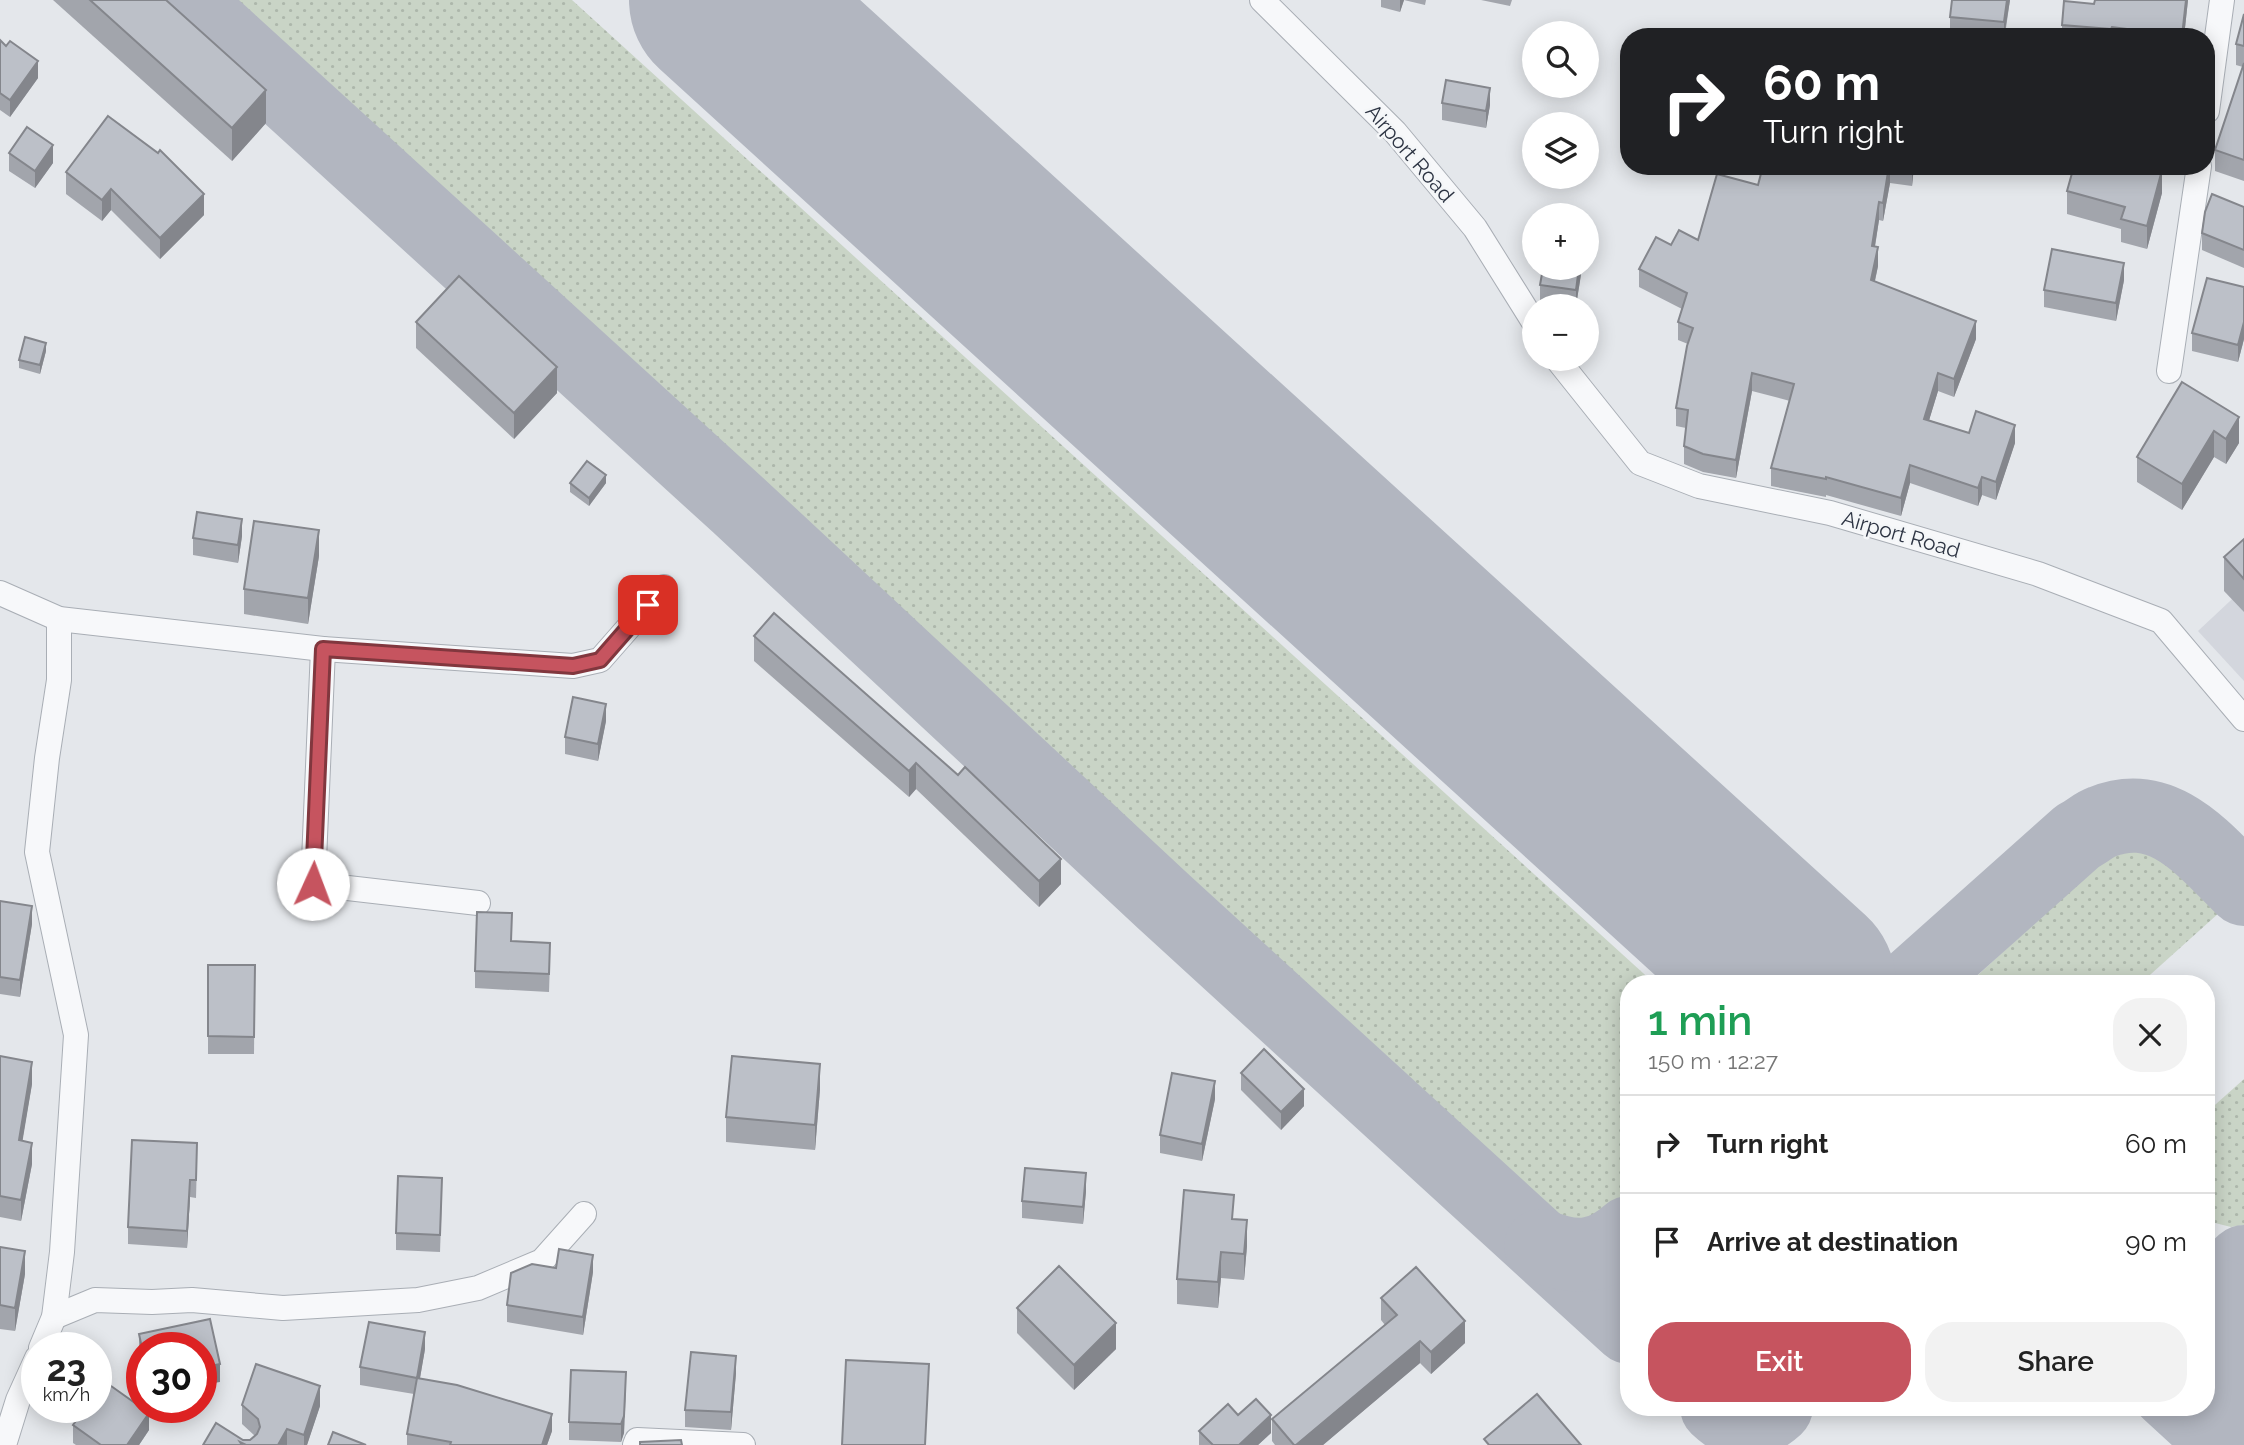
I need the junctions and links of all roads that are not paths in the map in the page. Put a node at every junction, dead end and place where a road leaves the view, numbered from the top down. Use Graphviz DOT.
graph roads {
  1 [pos="1262,0"];
  2 [pos="2222,0"];
  3 [pos="2215,51"];
  4 [pos="2198,175"];
  5 [pos="1522,303"];
  6 [pos="1567,371"];
  7 [pos="2169,371"];
  8 [pos="664,587"];
  9 [pos="0,593"];
  10 [pos="59,619"];
  11 [pos="323,649"];
  12 [pos="2244,719"];
  13 [pos="478,903"];
  14 [pos="584,1214"];
  15 [pos="54,1317"];
  16 [pos="48,1332"];
  17 [pos="21,1393"];
  18 [pos="4,1445"];
  19 [pos="635,1445"];
  20 [pos="743,1445"];
  1 -- 5 [label="street, Airport Road"];
  2 -- 3 [label="street"];
  4 -- 7 [label="street"];
  6 -- 12 [label="street, Airport Road"];
  8 -- 11 [label="street"];
  9 -- 10 [label="street"];
  10 -- 11 [label="street"];
  10 -- 15 [label="street"];
  11 -- 13 [label="street"];
  14 -- 15 [label="street"];
  15 -- 16 [label="street"];
  17 -- 18 [label="street"];
  19 -- 20 [label="street"];
}
